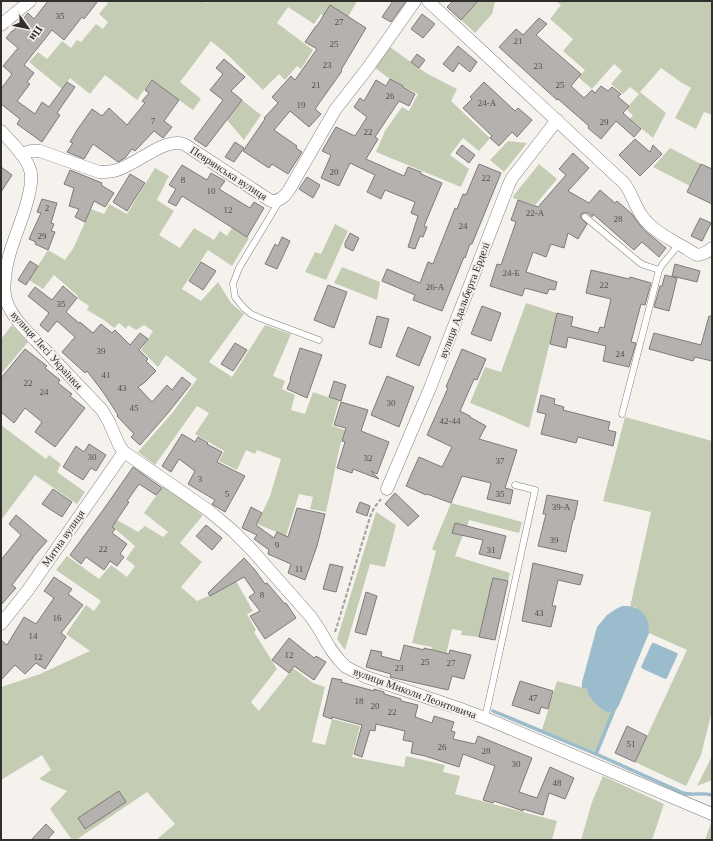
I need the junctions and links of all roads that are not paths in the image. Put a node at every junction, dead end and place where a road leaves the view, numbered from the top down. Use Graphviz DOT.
graph roads {
  1 [pos="30,1"];
  2 [pos="415,1"];
  3 [pos="428,1"];
  4 [pos="1,25"];
  5 [pos="557,120"];
  6 [pos="1,131"];
  7 [pos="20,154"];
  8 [pos="281,199"];
  9 [pos="585,217"];
  10 [pos="679,244"];
  11 [pos="712,248"];
  12 [pos="5,254"];
  13 [pos="659,270"];
  14 [pos="319,340"];
  15 [pos="622,414"];
  16 [pos="124,452"];
  17 [pos="515,485"];
  18 [pos="387,489"];
  19 [pos="1,624"];
  20 [pos="485,718"];
  21 [pos="712,814"];
  1 -- 4 [label="street"];
  2 -- 8 [label="street, Певрянська вулиця"];
  3 -- 5 [label="street"];
  5 -- 10 [label="street"];
  5 -- 18 [label="street, вулиця Адальберта Ерделі"];
  6 -- 7 [label="street, вулиця Лесі Українки"];
  7 -- 8 [label="street, Певрянська вулиця"];
  7 -- 12 [label="street, вулиця Лесі Українки"];
  8 -- 14 [label="lane, Певрянська вулиця"];
  9 -- 13 [label="lane"];
  10 -- 11 [label="street"];
  10 -- 13 [label="lane"];
  12 -- 16 [label="street, вулиця Лесі Українки"];
  13 -- 15 [label="lane"];
  16 -- 19 [label="street, Митна вулиця"];
  16 -- 20 [label="street, вулиця Миколи Леонтовича"];
  17 -- 20 [label="lane, вулиця Миколи Леонтовича"];
  20 -- 21 [label="street, вулиця Миколи Леонтовича"];
}
